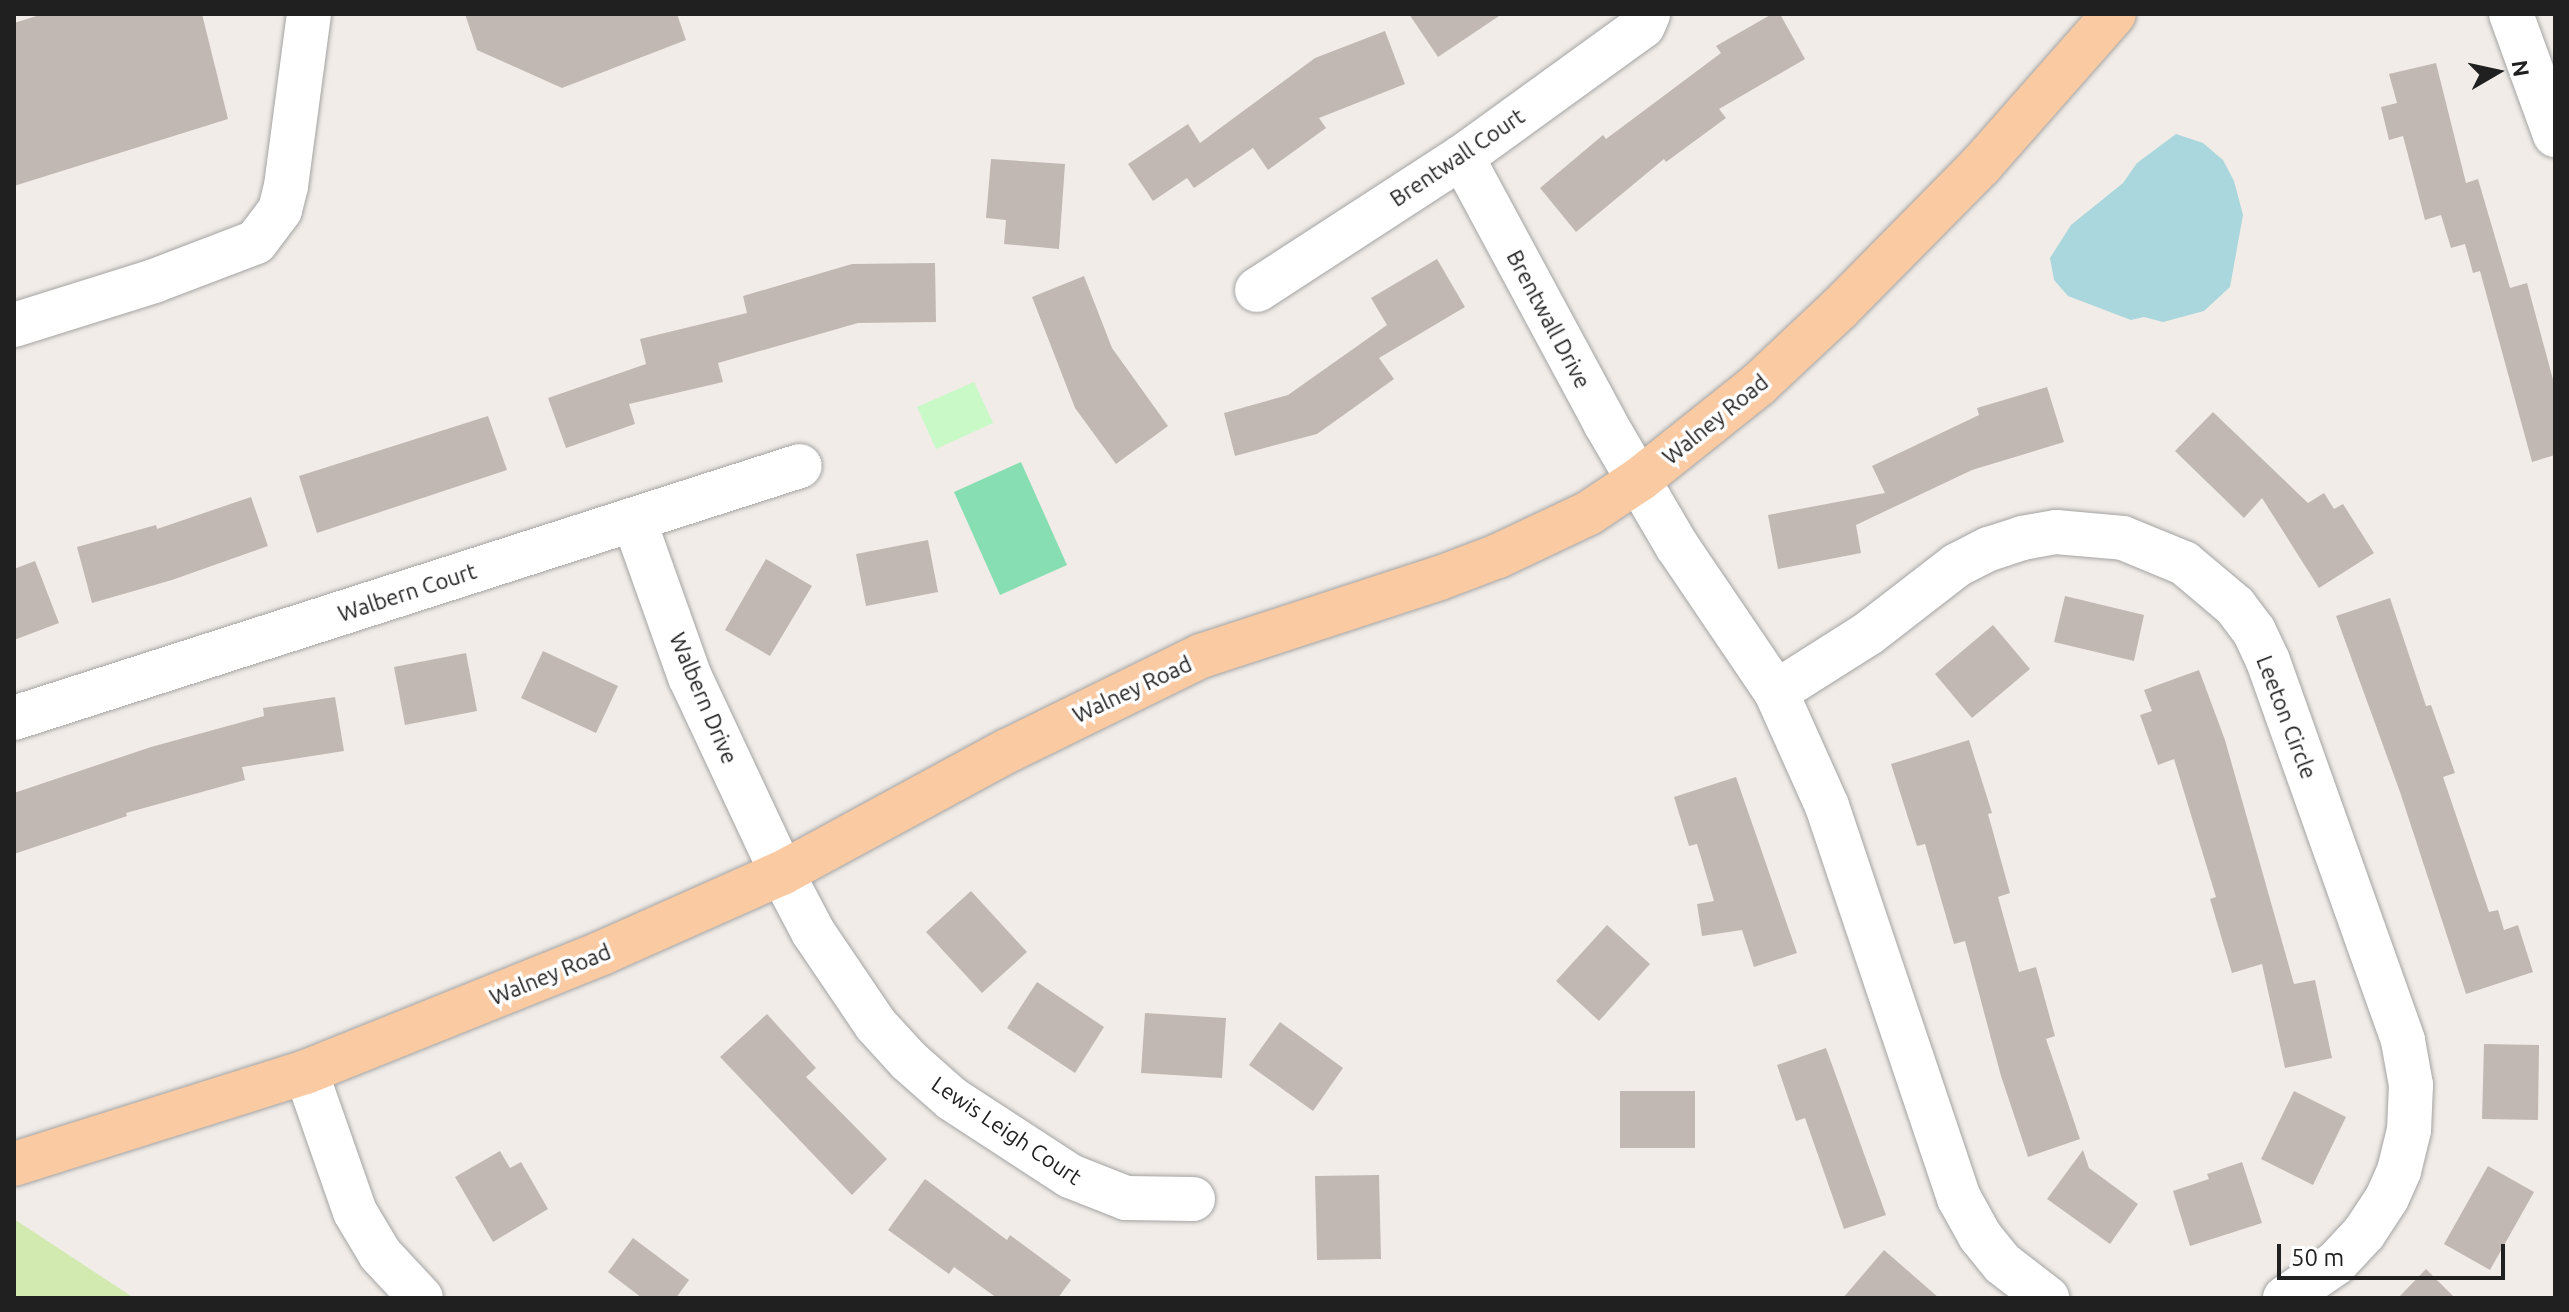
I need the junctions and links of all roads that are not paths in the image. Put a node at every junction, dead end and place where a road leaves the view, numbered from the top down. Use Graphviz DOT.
graph roads {
  1 [pos="309,14"];
  2 [pos="1648,14"];
  3 [pos="2114,14"];
  4 [pos="2511,14"];
  5 [pos="2555,135"];
  6 [pos="1462,157"];
  7 [pos="1257,290"];
  8 [pos="14,325"];
  9 [pos="800,466"];
  10 [pos="1640,479"];
  11 [pos="634,520"];
  12 [pos="1776,692"];
  13 [pos="14,718"];
  14 [pos="782,873"];
  15 [pos="306,1072"];
  16 [pos="14,1164"];
  17 [pos="1193,1199"];
  18 [pos="2026,1292"];
  19 [pos="2296,1295"];
  20 [pos="421,1298"];
  1 -- 8 [label="street"];
  2 -- 6 [label="street, Brentwall Court"];
  3 -- 10 [label="main road, Walney Road"];
  4 -- 5 [label="street"];
  6 -- 7 [label="street, Brentwall Court"];
  6 -- 10 [label="street, Brentwall Drive"];
  9 -- 11 [label="street, Walbern Court"];
  10 -- 12 [label="street"];
  10 -- 14 [label="main road, Walney Road"];
  11 -- 13 [label="street, Walbern Court"];
  11 -- 14 [label="street, Walbern Drive"];
  12 -- 18 [label="street"];
  12 -- 19 [label="street, Leeton Circle"];
  14 -- 15 [label="main road, Walney Road"];
  14 -- 17 [label="street, Lewis Leigh Court"];
  15 -- 16 [label="main road, Walney Road"];
  15 -- 20 [label="street"];
}
